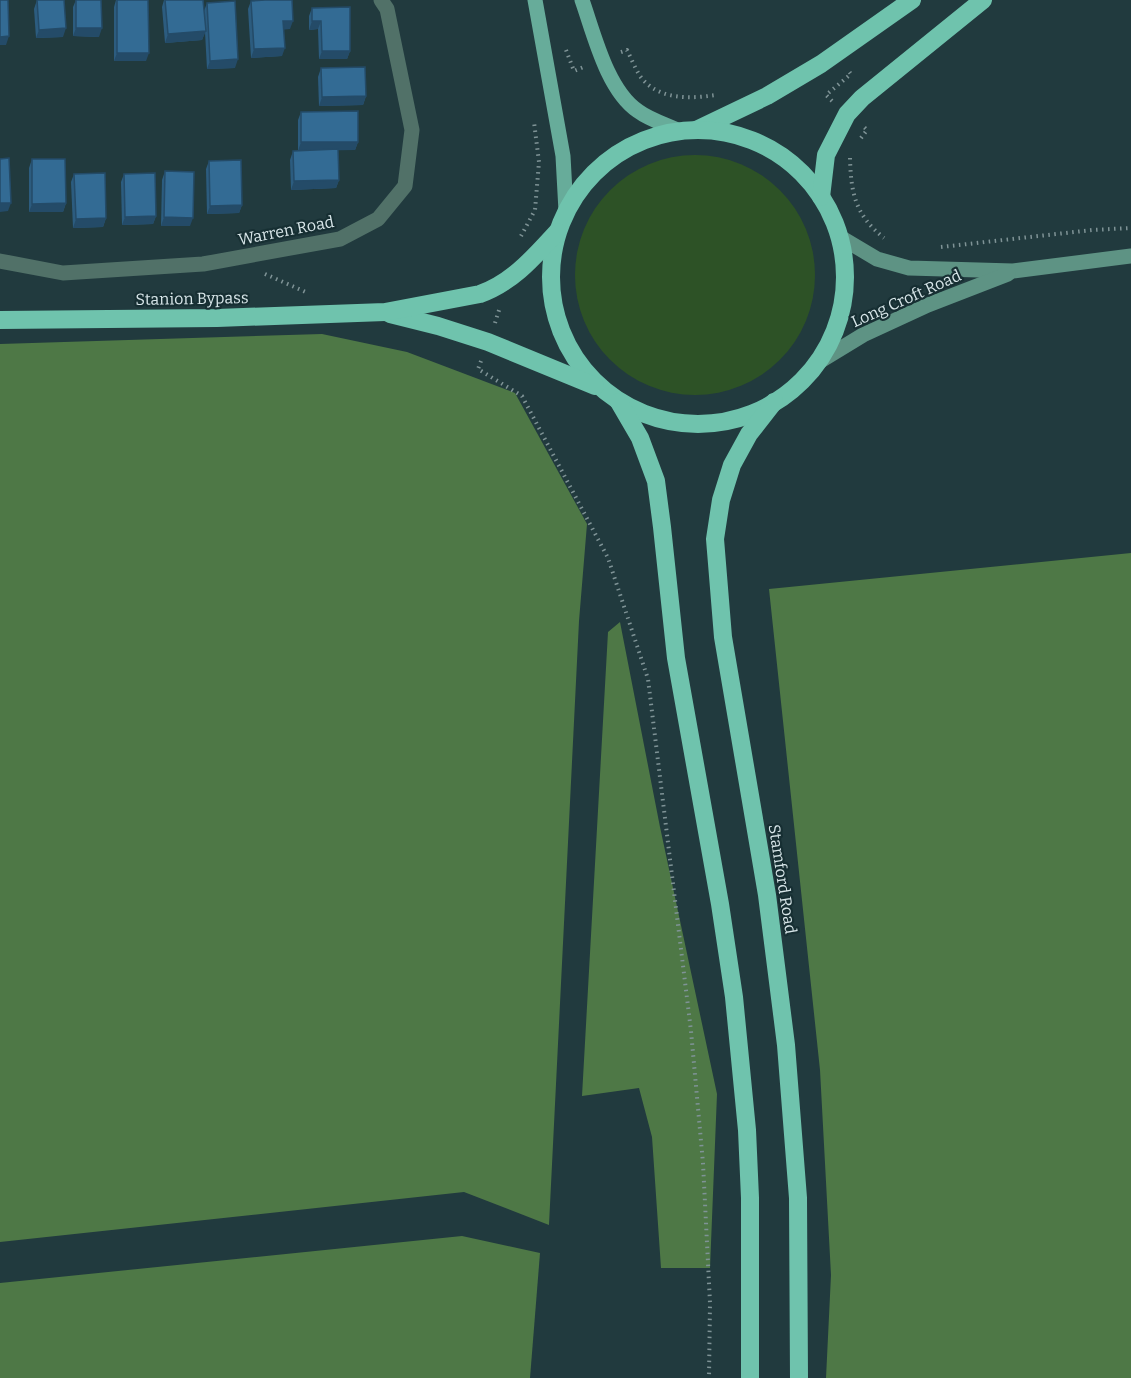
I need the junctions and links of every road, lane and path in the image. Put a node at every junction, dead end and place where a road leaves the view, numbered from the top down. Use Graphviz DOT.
graph roads {
  1 [pos="381,0"];
  2 [pos="535,0"];
  3 [pos="582,0"];
  4 [pos="912,0"];
  5 [pos="983,0"];
  6 [pos="556,49"];
  7 [pos="622,51"];
  8 [pos="585,67"];
  9 [pos="846,67"];
  10 [pos="718,95"];
  11 [pos="833,102"];
  12 [pos="534,117"];
  13 [pos="862,125"];
  14 [pos="688,131"];
  15 [pos="854,146"];
  16 [pos="850,157"];
  17 [pos="821,197"];
  18 [pos="566,211"];
  19 [pos="1131,228"];
  20 [pos="558,230"];
  21 [pos="840,237"];
  22 [pos="519,239"];
  23 [pos="887,239"];
  24 [pos="933,248"];
  25 [pos="1131,256"];
  26 [pos="230,259"];
  27 [pos="0,261"];
  28 [pos="1013,271"];
  29 [pos="313,295"];
  30 [pos="501,306"];
  31 [pos="385,312"];
  32 [pos="0,320"];
  33 [pos="494,327"];
  34 [pos="817,363"];
  35 [pos="478,369"];
  36 [pos="602,389"];
  37 [pos="619,402"];
  38 [pos="774,402"];
  39 [pos="709,1378"];
  40 [pos="750,1378"];
  41 [pos="799,1378"];
  1 -- 26 [label="street, Warren Road"];
  2 -- 18 [label="main road"];
  3 -- 14 [label="main road"];
  4 -- 14 [label="highway"];
  5 -- 17 [label="highway"];
  6 -- 8 [label="path"];
  7 -- 10 [label="path"];
  9 -- 11 [label="path"];
  12 -- 22 [label="path"];
  13 -- 15 [label="path"];
  14 -- 17 [label="highway"];
  14 -- 18 [label="highway"];
  16 -- 23 [label="path"];
  17 -- 21 [label="highway"];
  18 -- 20 [label="highway"];
  19 -- 24 [label="path"];
  20 -- 31 [label="highway"];
  20 -- 36 [label="highway"];
  21 -- 28 [label="street, Long Croft Road"];
  21 -- 34 [label="highway"];
  25 -- 28 [label="street, Long Croft Road"];
  26 -- 27 [label="street, Warren Road"];
  26 -- 29 [label="path"];
  28 -- 34 [label="street, Long Croft Road"];
  30 -- 33 [label="path"];
  31 -- 32 [label="highway, Stanion Bypass"];
  31 -- 36 [label="highway"];
  34 -- 38 [label="highway"];
  35 -- 39 [label="path"];
  36 -- 37 [label="highway"];
  37 -- 38 [label="highway"];
  37 -- 40 [label="highway"];
  38 -- 41 [label="highway, Stamford Road"];
}
